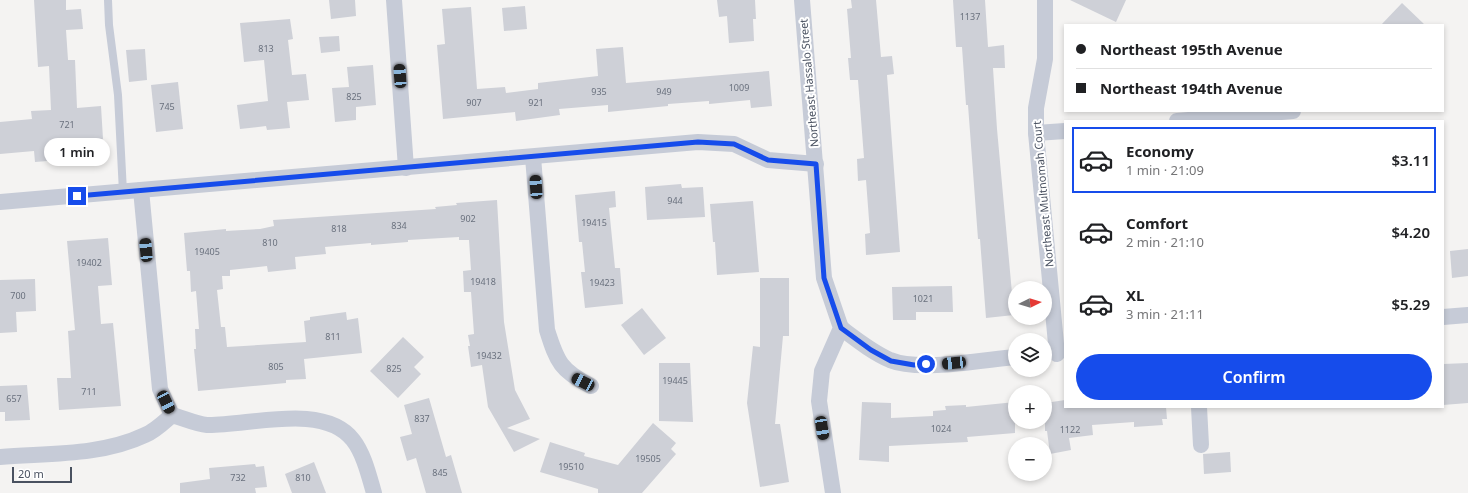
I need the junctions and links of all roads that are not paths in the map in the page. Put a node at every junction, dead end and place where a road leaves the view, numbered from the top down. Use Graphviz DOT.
graph roads {
  1 [pos="108,0"];
  2 [pos="394,0"];
  3 [pos="802,0"];
  4 [pos="1045,0"];
  5 [pos="1281,112"];
  6 [pos="1189,120"];
  7 [pos="1064,131"];
  8 [pos="1036,133"];
  9 [pos="533,157"];
  10 [pos="816,164"];
  11 [pos="406,168"];
  12 [pos="141,190"];
  13 [pos="122,192"];
  14 [pos="0,202"];
  15 [pos="1468,315"];
  16 [pos="1444,317"];
  17 [pos="841,328"];
  18 [pos="1056,354"];
  19 [pos="1008,358"];
  20 [pos="591,386"];
  21 [pos="1199,408"];
  22 [pos="172,415"];
  23 [pos="1201,445"];
  24 [pos="0,457"];
  25 [pos="374,493"];
  26 [pos="833,493"];
  1 -- 13 [label="lane"];
  2 -- 11 [label="street"];
  3 -- 10 [label="street, Northeast Hassalo Street"];
  4 -- 8 [label="street, Northeast Multnomah Court"];
  5 -- 6 [label="street"];
  7 -- 8 [label="street"];
  8 -- 18 [label="street, Northeast Multnomah Court"];
  9 -- 10 [label="street"];
  9 -- 11 [label="street"];
  9 -- 20 [label="street"];
  10 -- 17 [label="street, Northeast Hassalo Street"];
  11 -- 12 [label="street"];
  12 -- 13 [label="street"];
  12 -- 22 [label="street"];
  13 -- 14 [label="street"];
  15 -- 16 [label="street"];
  17 -- 19 [label="street"];
  17 -- 26 [label="street"];
  21 -- 23 [label="street"];
  22 -- 24 [label="street"];
  22 -- 25 [label="street"];
}
